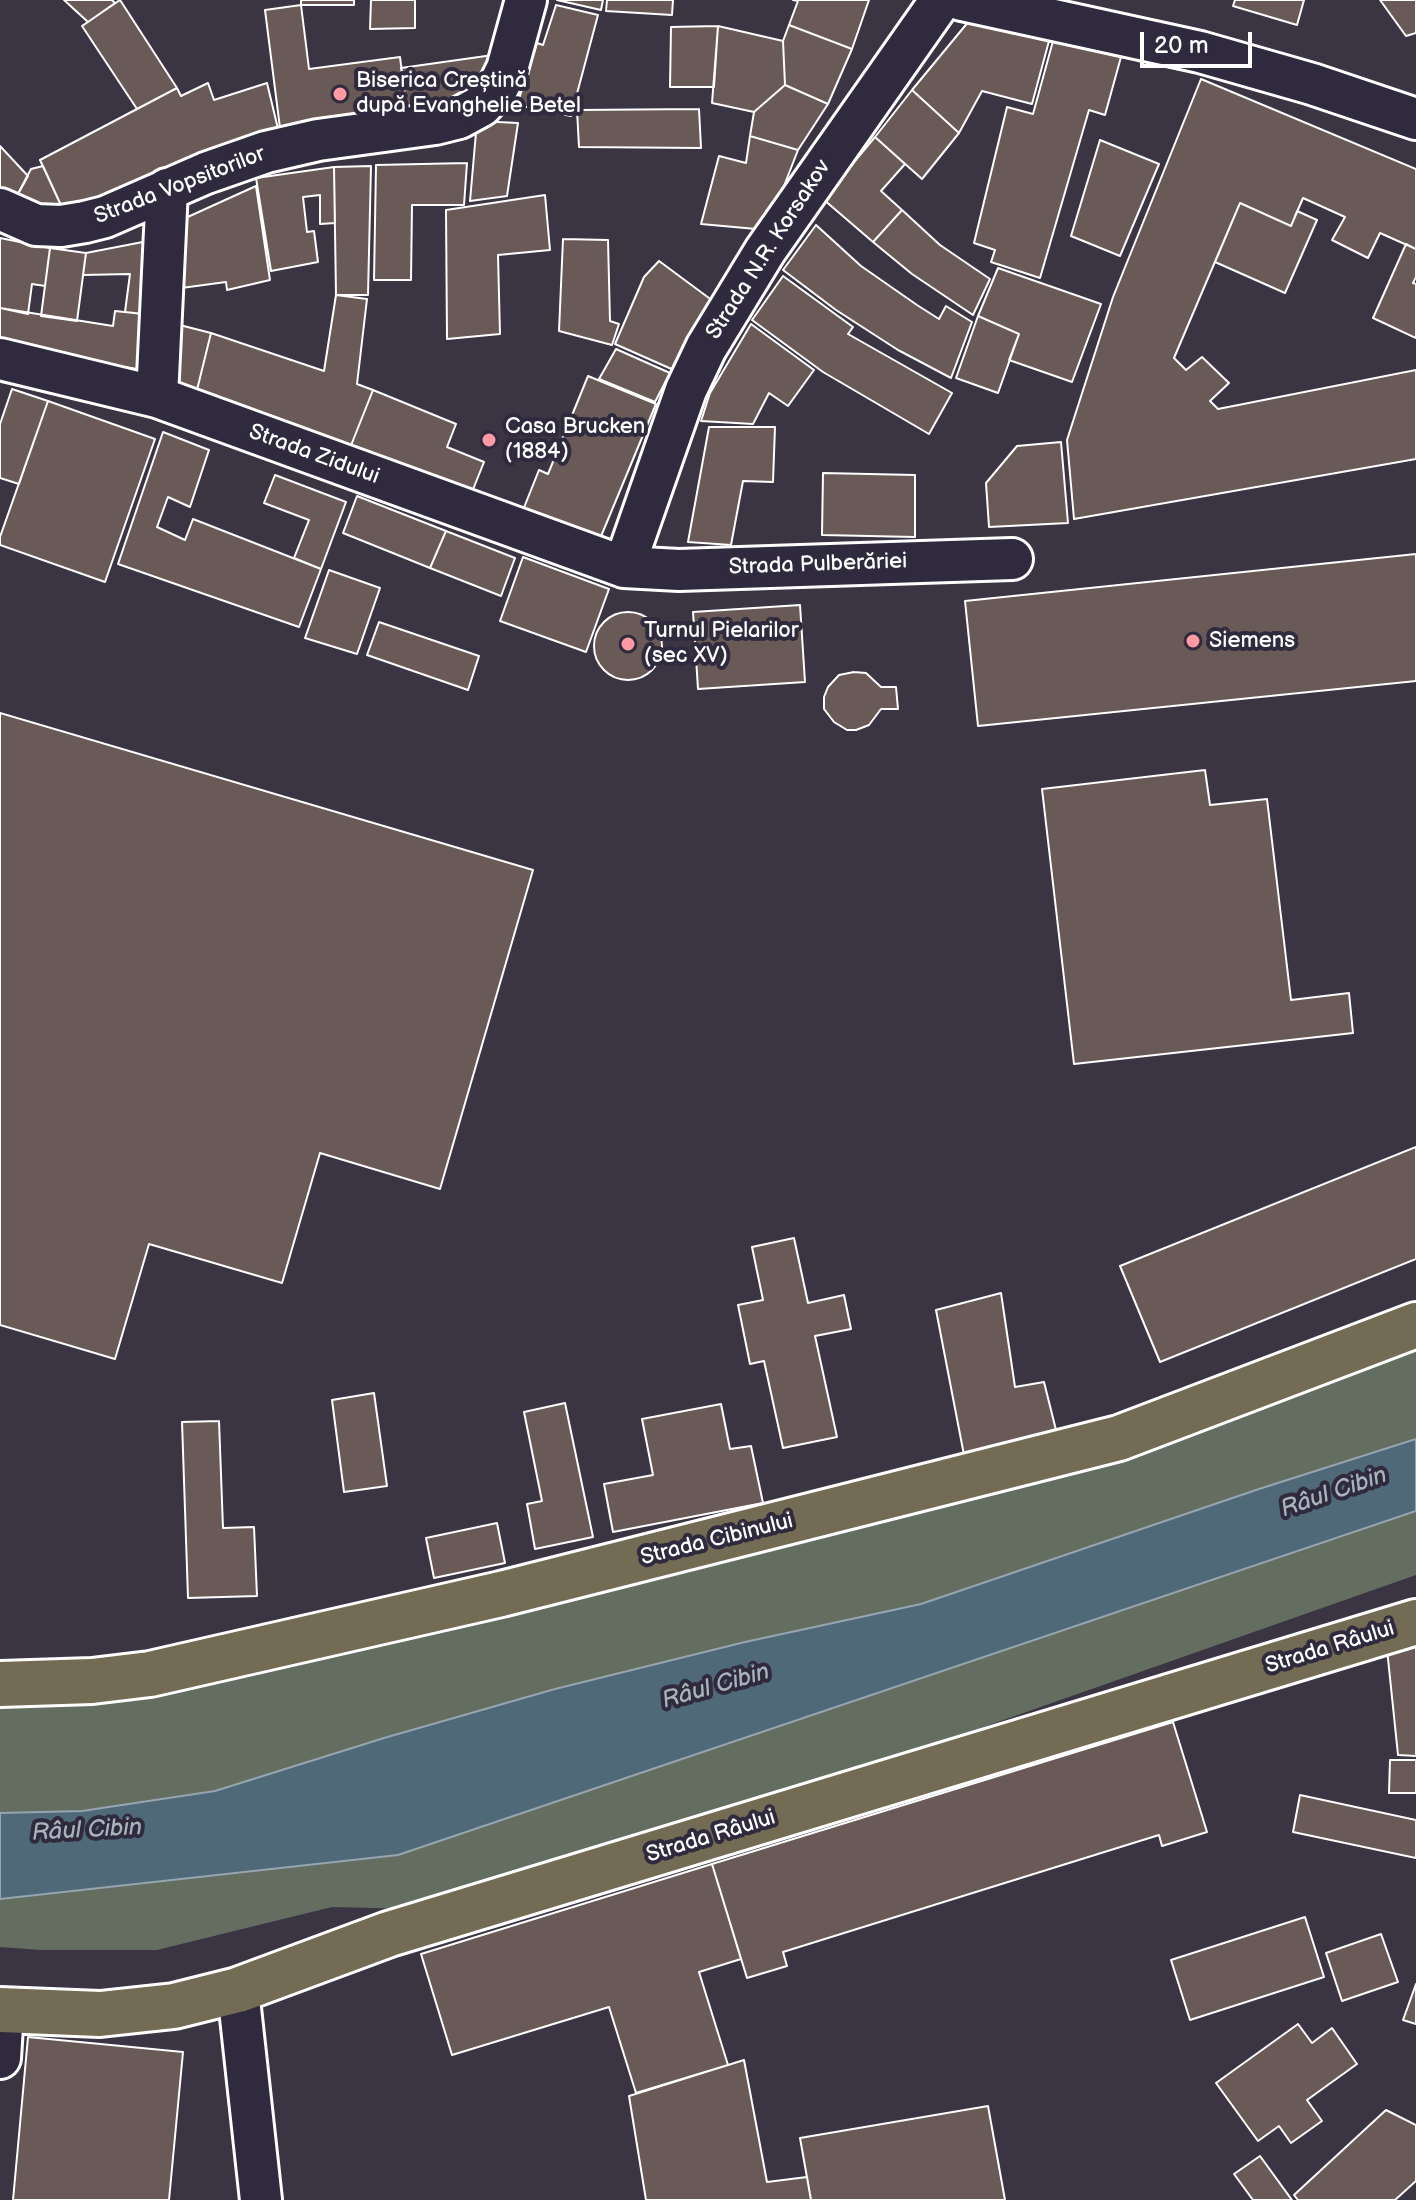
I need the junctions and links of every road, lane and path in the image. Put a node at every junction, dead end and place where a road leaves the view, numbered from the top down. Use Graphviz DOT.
graph roads {
  1 [pos="526,0"];
  2 [pos="941,0"];
  3 [pos="962,0"];
  4 [pos="1416,119"];
  5 [pos="167,189"];
  6 [pos="0,209"];
  7 [pos="0,359"];
  8 [pos="157,397"];
  9 [pos="1012,559"];
  10 [pos="624,567"];
  11 [pos="1416,1325"];
  12 [pos="1416,1622"];
  13 [pos="0,1684"];
  14 [pos="238,1990"];
  15 [pos="2,2010"];
  16 [pos="0,2058"];
  17 [pos="261,2200"];
  1 -- 5 [label="street, Strada Vopsitorilor"];
  2 -- 10 [label="street, Strada N.R. Korsakov"];
  3 -- 4 [label="street"];
  5 -- 6 [label="street, Strada Vopsitorilor"];
  5 -- 8 [label="street"];
  7 -- 8 [label="street, Strada Zidului"];
  8 -- 10 [label="street, Strada Zidului"];
  9 -- 10 [label="street, Strada Pulberăriei"];
  11 -- 13 [label="main road, Strada Cibinului"];
  12 -- 14 [label="main road, Strada Râului"];
  14 -- 15 [label="main road, Strada Râului"];
  14 -- 17 [label="street"];
  15 -- 16 [label="street"];
}
